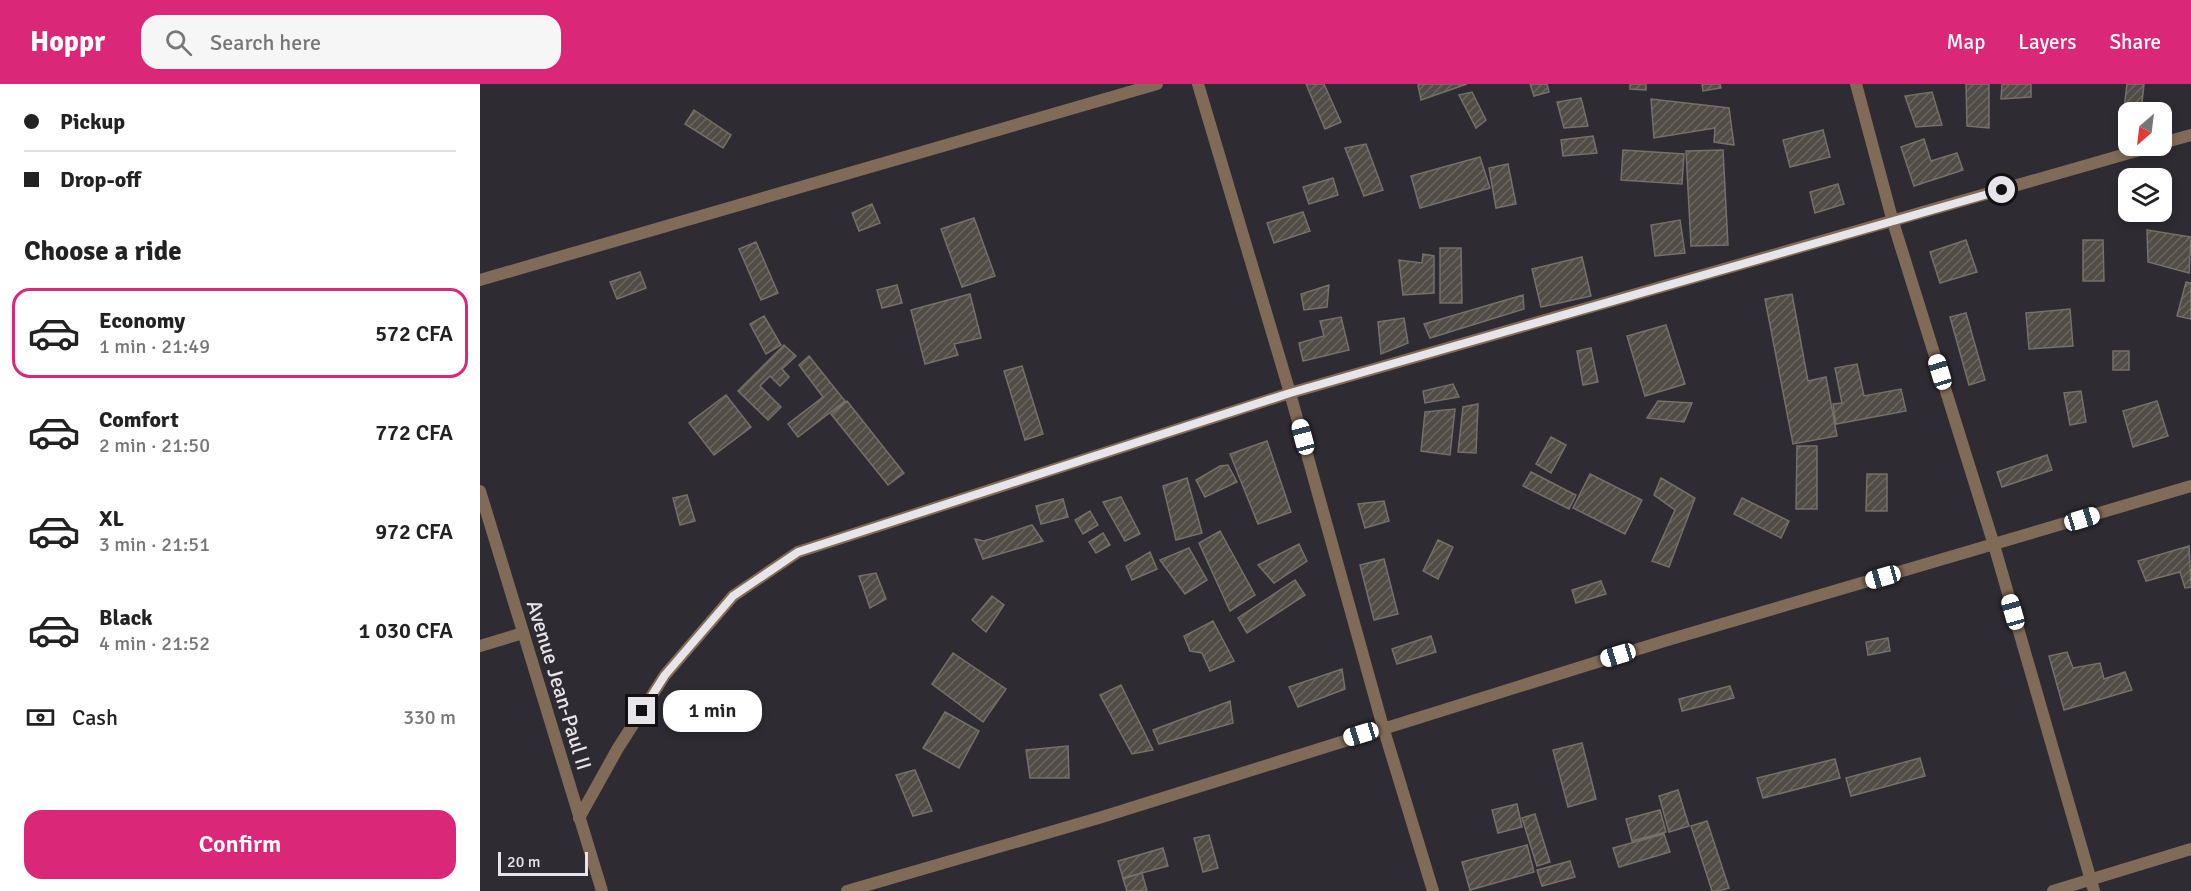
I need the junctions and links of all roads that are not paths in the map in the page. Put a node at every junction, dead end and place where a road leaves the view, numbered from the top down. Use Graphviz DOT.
graph roads {
  1 [pos="1157,84"];
  2 [pos="1198,84"];
  3 [pos="1856,84"];
  4 [pos="2191,135"];
  5 [pos="2172,140"];
  6 [pos="2120,156"];
  7 [pos="1893,222"];
  8 [pos="480,280"];
  9 [pos="1290,393"];
  10 [pos="2191,486"];
  11 [pos="480,491"];
  12 [pos="1994,544"];
  13 [pos="523,633"];
  14 [pos="480,646"];
  15 [pos="1383,728"];
  16 [pos="579,818"];
  17 [pos="2191,849"];
  18 [pos="2092,886"];
  19 [pos="602,891"];
  20 [pos="847,891"];
  21 [pos="1433,891"];
  22 [pos="2053,891"];
  1 -- 8 [label="street"];
  2 -- 9 [label="street"];
  3 -- 7 [label="street"];
  4 -- 5 [label="street"];
  6 -- 7 [label="street"];
  7 -- 9 [label="street"];
  7 -- 12 [label="street"];
  9 -- 15 [label="street"];
  9 -- 16 [label="street"];
  10 -- 12 [label="street"];
  11 -- 13 [label="street, Avenue Jean-Paul II"];
  12 -- 15 [label="street"];
  12 -- 18 [label="street"];
  13 -- 14 [label="street"];
  13 -- 16 [label="street, Avenue Jean-Paul II"];
  15 -- 20 [label="street"];
  15 -- 21 [label="street"];
  16 -- 19 [label="street, Avenue Jean-Paul II"];
  17 -- 18 [label="street"];
  18 -- 22 [label="street"];
}
